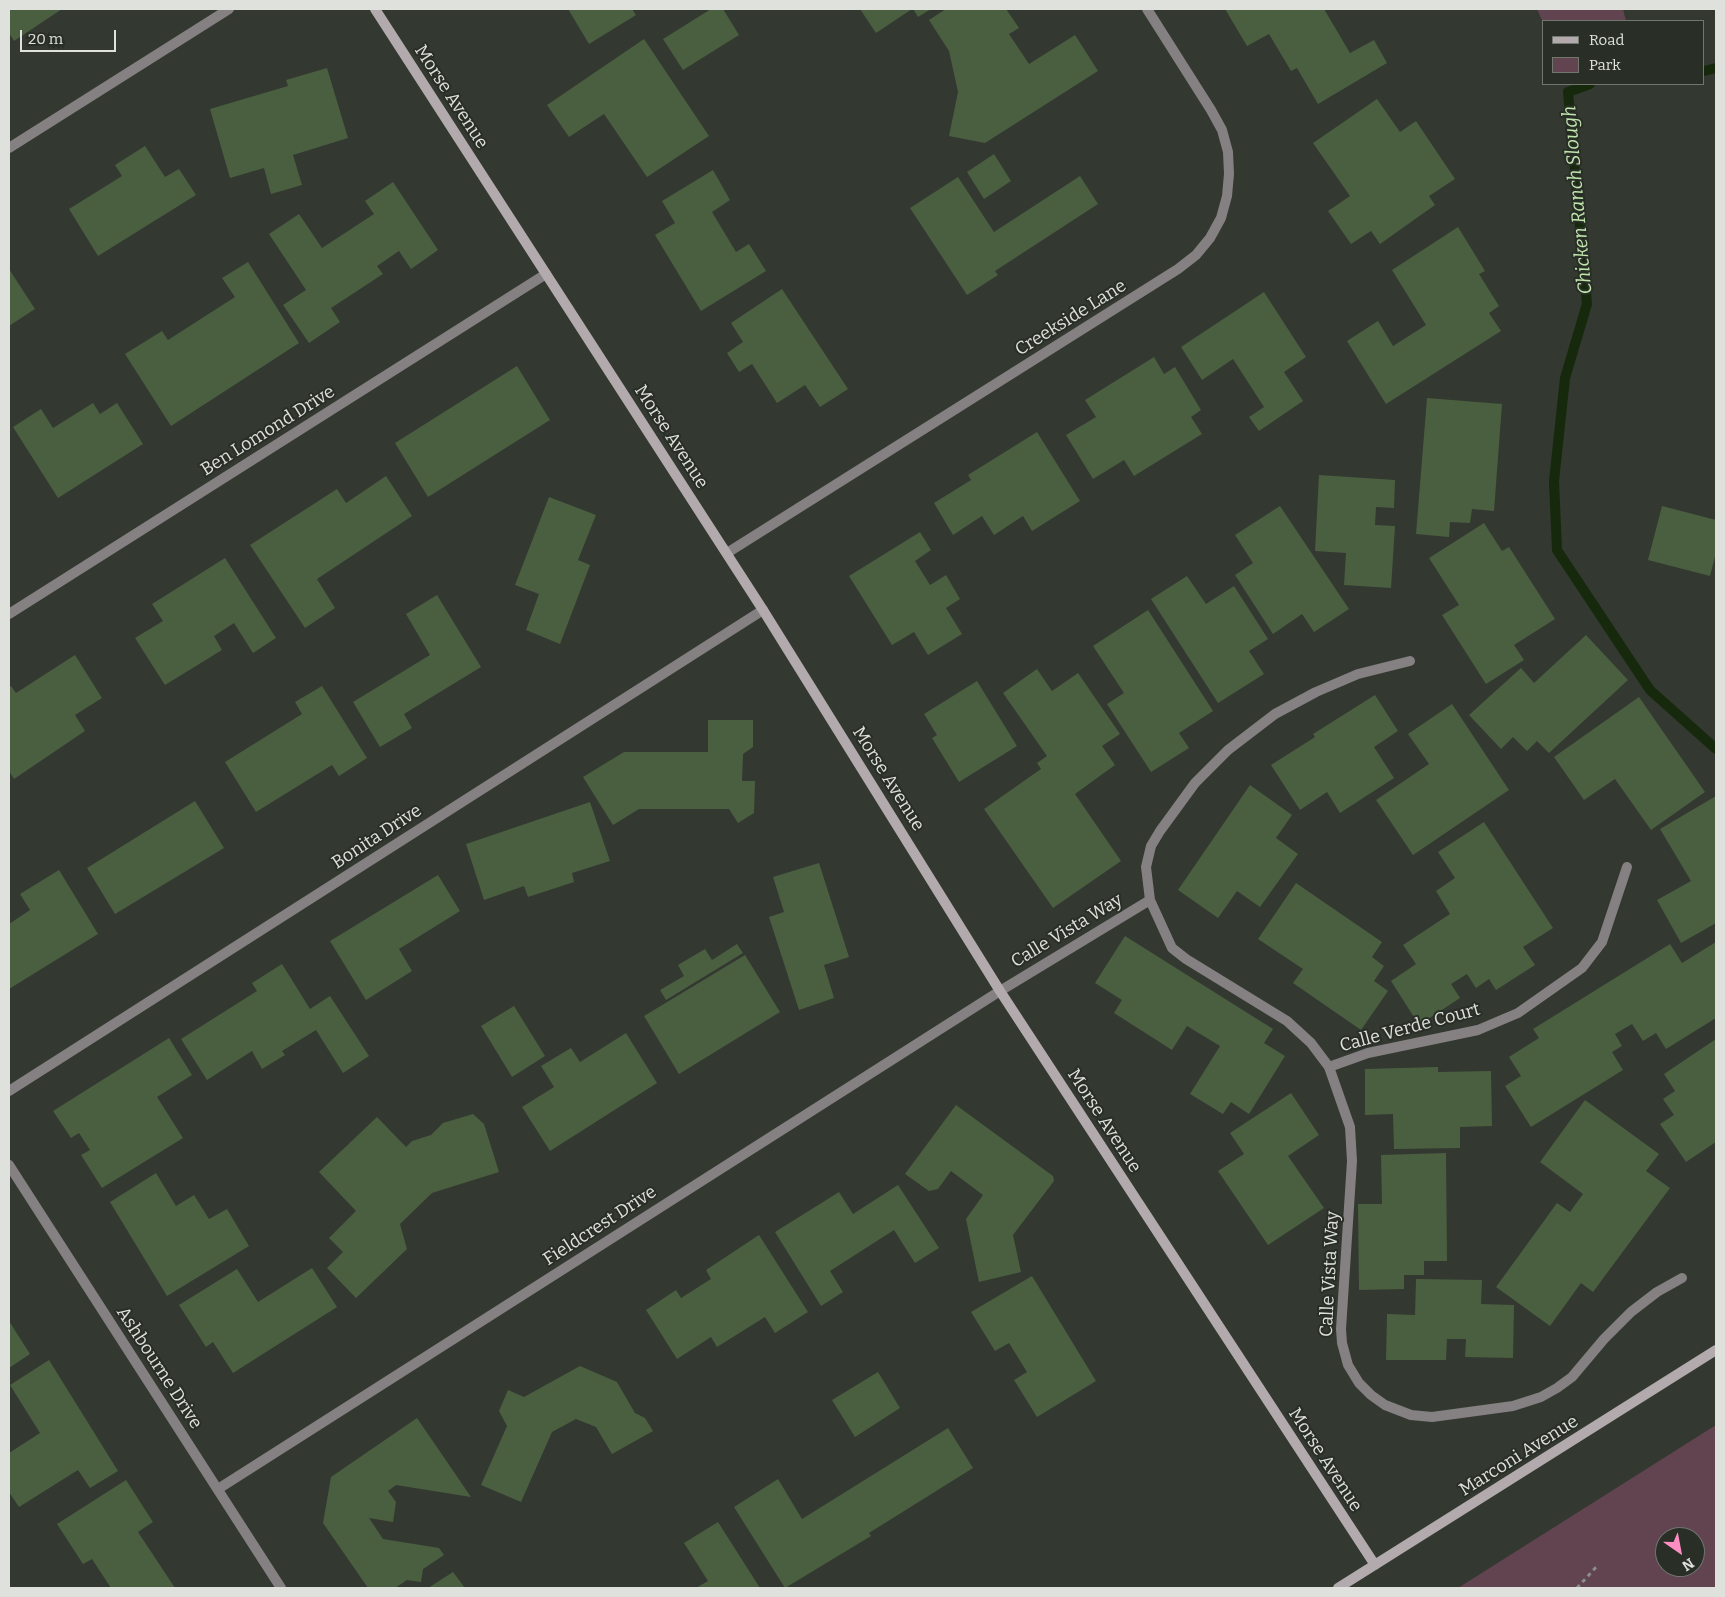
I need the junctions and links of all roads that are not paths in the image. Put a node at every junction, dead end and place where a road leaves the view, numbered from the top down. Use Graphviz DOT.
graph roads {
  1 [pos="229,9"];
  2 [pos="375,9"];
  3 [pos="1147,9"];
  4 [pos="9,148"];
  5 [pos="546,274"];
  6 [pos="727,553"];
  7 [pos="763,610"];
  8 [pos="9,614"];
  9 [pos="1410,661"];
  10 [pos="1627,867"];
  11 [pos="1150,900"];
  12 [pos="1000,991"];
  13 [pos="1329,1067"];
  14 [pos="9,1091"];
  15 [pos="9,1165"];
  16 [pos="1682,1278"];
  17 [pos="1716,1350"];
  18 [pos="218,1489"];
  19 [pos="1374,1565"];
  20 [pos="282,1588"];
  21 [pos="1338,1588"];
  1 -- 4 [label="street"];
  2 -- 5 [label="street, Morse Avenue"];
  3 -- 6 [label="street, Creekside Lane"];
  5 -- 6 [label="street, Morse Avenue"];
  5 -- 8 [label="street, Ben Lomond Drive"];
  6 -- 7 [label="street, Morse Avenue"];
  7 -- 12 [label="street, Morse Avenue"];
  7 -- 14 [label="street, Bonita Drive"];
  9 -- 11 [label="street, Calle Vista Way"];
  10 -- 13 [label="street, Calle Verde Court"];
  11 -- 12 [label="street, Calle Vista Way"];
  11 -- 13 [label="street, Calle Vista Way"];
  12 -- 18 [label="street, Fieldcrest Drive"];
  12 -- 19 [label="street, Morse Avenue"];
  13 -- 16 [label="street, Calle Vista Way"];
  15 -- 18 [label="street, Ashbourne Drive"];
  17 -- 19 [label="street, Marconi Avenue"];
  18 -- 20 [label="street, Ashbourne Drive"];
  19 -- 21 [label="street, Marconi Avenue"];
}
